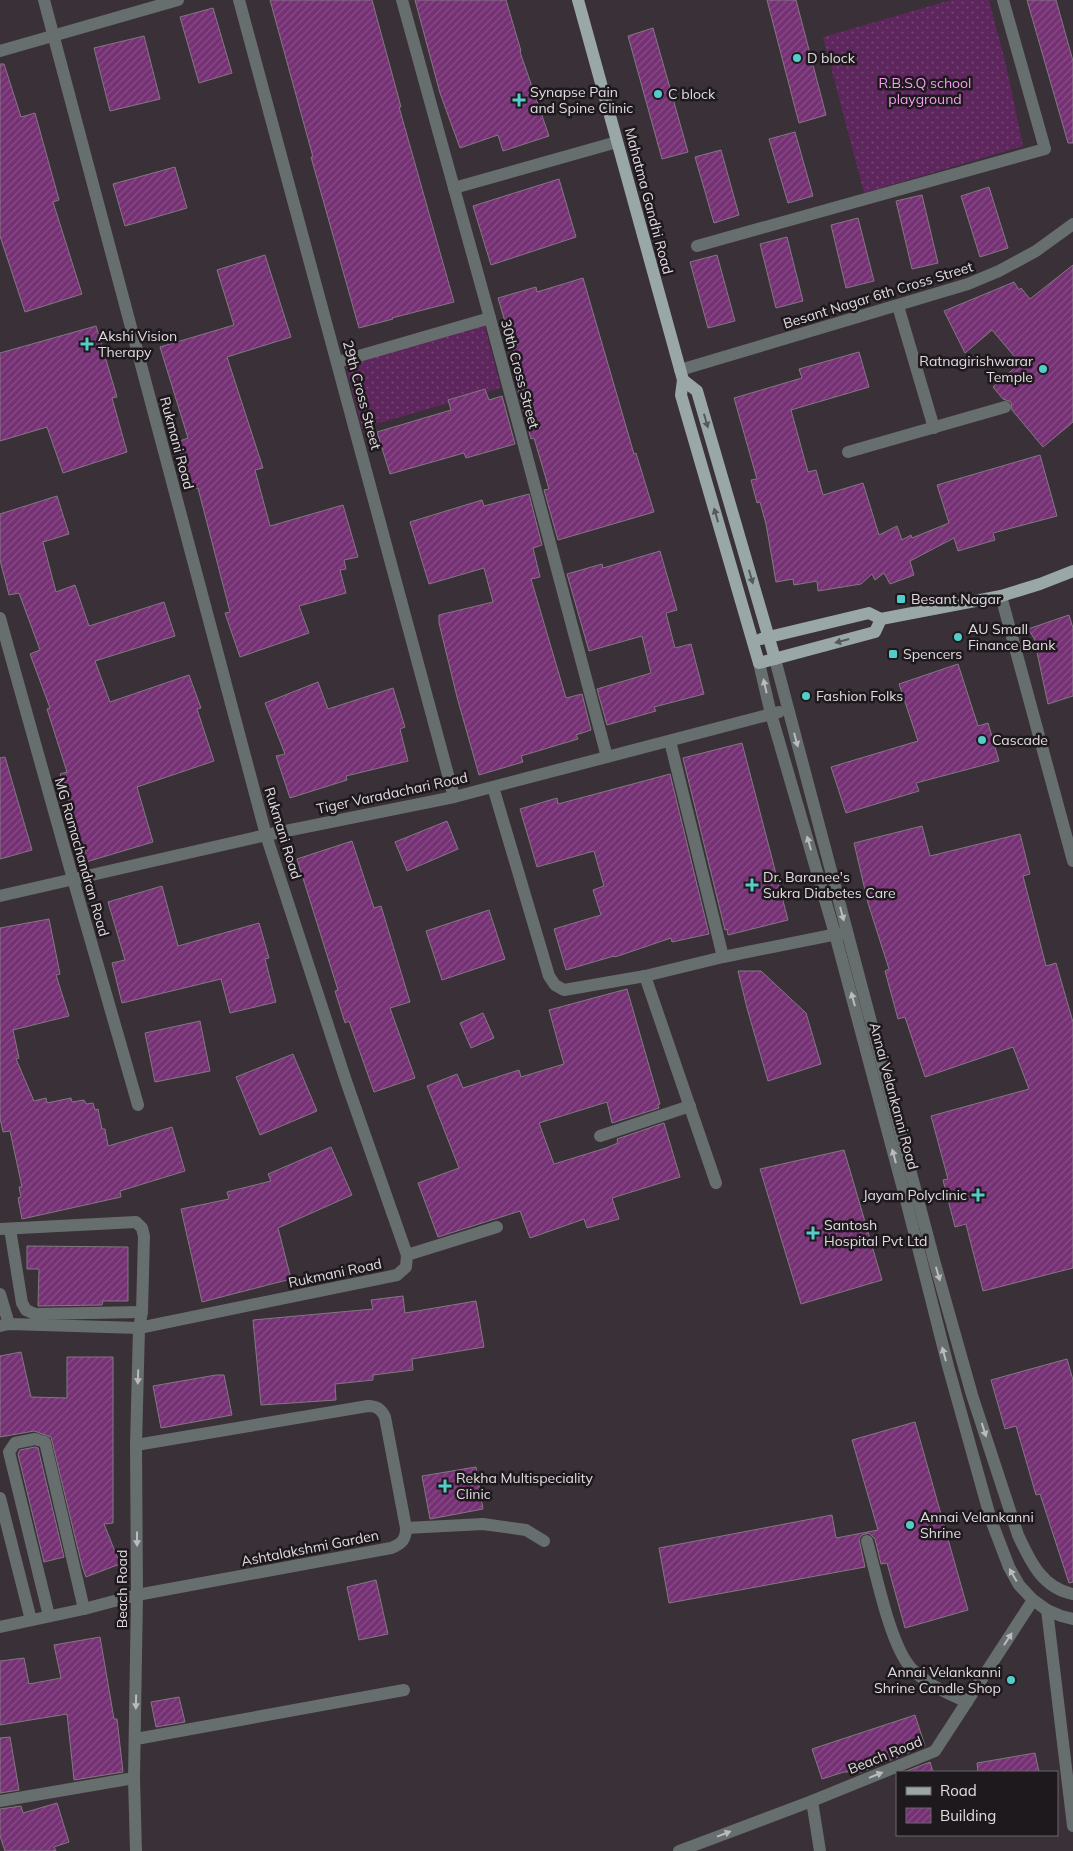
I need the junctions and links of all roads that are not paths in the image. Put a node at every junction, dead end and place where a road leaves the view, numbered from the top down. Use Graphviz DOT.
graph roads {
  1 [pos="44,0"];
  2 [pos="178,0"];
  3 [pos="239,0"];
  4 [pos="402,0"];
  5 [pos="578,0"];
  6 [pos="1003,0"];
  7 [pos="54,35"];
  8 [pos="0,51"];
  9 [pos="617,142"];
  10 [pos="454,188"];
  11 [pos="1073,224"];
  12 [pos="697,246"];
  13 [pos="898,306"];
  14 [pos="490,318"];
  15 [pos="338,362"];
  16 [pos="682,375"];
  17 [pos="1005,407"];
  18 [pos="934,428"];
  19 [pos="848,452"];
  20 [pos="1073,571"];
  21 [pos="1001,596"];
  22 [pos="0,618"];
  23 [pos="882,620"];
  24 [pos="769,637"];
  25 [pos="753,642"];
  26 [pos="775,659"];
  27 [pos="760,663"];
  28 [pos="788,709"];
  29 [pos="771,714"];
  30 [pos="670,741"];
  31 [pos="607,757"];
  32 [pos="493,787"];
  33 [pos="454,797"];
  34 [pos="266,835"];
  35 [pos="1073,861"];
  36 [pos="72,880"];
  37 [pos="0,896"];
  38 [pos="841,933"];
  39 [pos="723,956"];
  40 [pos="645,976"];
  41 [pos="138,1105"];
  42 [pos="690,1106"];
  43 [pos="600,1136"];
  44 [pos="716,1183"];
  45 [pos="497,1227"];
  46 [pos="5,1229"];
  47 [pos="407,1255"];
  48 [pos="0,1294"];
  49 [pos="142,1312"];
  50 [pos="4,1325"];
  51 [pos="139,1328"];
  52 [pos="969,1382"];
  53 [pos="954,1388"];
  54 [pos="136,1445"];
  55 [pos="0,1498"];
  56 [pos="406,1528"];
  57 [pos="544,1541"];
  58 [pos="867,1541"];
  59 [pos="1073,1594"];
  60 [pos="137,1595"];
  61 [pos="1033,1600"];
  62 [pos="84,1609"];
  63 [pos="1047,1610"];
  64 [pos="49,1616"];
  65 [pos="1073,1619"];
  66 [pos="32,1620"];
  67 [pos="0,1627"];
  68 [pos="404,1690"];
  69 [pos="967,1702"];
  70 [pos="136,1739"];
  71 [pos="134,1778"];
  72 [pos="0,1801"];
  73 [pos="812,1801"];
  74 [pos="1073,1826"];
  75 [pos="136,1851"];
  76 [pos="679,1851"];
  77 [pos="820,1851"];
  1 -- 7 [label="street, Rukmani Road"];
  2 -- 7 [label="street"];
  3 -- 15 [label="street, 29th Cross Street"];
  4 -- 10 [label="street, 30th Cross Street"];
  5 -- 9 [label="main road, Mahatma Gandhi Road"];
  6 -- 12 [label="street"];
  7 -- 8 [label="street"];
  7 -- 34 [label="street, Rukmani Road"];
  9 -- 10 [label="street"];
  9 -- 16 [label="main road, Mahatma Gandhi Road"];
  10 -- 14 [label="street, 30th Cross Street"];
  11 -- 13 [label="street, Besant Nagar 6th Cross Street"];
  13 -- 16 [label="street, Besant Nagar 6th Cross Street"];
  13 -- 18 [label="street"];
  14 -- 15 [label="street"];
  14 -- 31 [label="street, 30th Cross Street"];
  15 -- 33 [label="street, 29th Cross Street"];
  16 -- 24 [label="main road, Mahatma Gandhi Road, one-way"];
  25 -- 16 [label="main road, Mahatma Gandhi Road, one-way"];
  17 -- 18 [label="street"];
  18 -- 19 [label="street"];
  20 -- 21 [label="main road"];
  21 -- 23 [label="main road"];
  21 -- 35 [label="street"];
  22 -- 36 [label="street, MG Ramachandran Road"];
  23 -- 24 [label="main road"];
  23 -- 26 [label="main road, one-way"];
  24 -- 25 [label="main road"];
  24 -- 26 [label="main road, Mahatma Gandhi Road"];
  25 -- 27 [label="main road, Mahatma Gandhi Road"];
  26 -- 27 [label="main road"];
  26 -- 28 [label="street, Annai Velankanni Road"];
  29 -- 27 [label="street, Annai Velankanni Road, one-way"];
  28 -- 29 [label="street, Tiger Varadachari Road"];
  28 -- 38 [label="street, Annai Velankanni Road, one-way"];
  29 -- 30 [label="street, Tiger Varadachari Road"];
  38 -- 29 [label="street, Annai Velankanni Road, one-way"];
  30 -- 31 [label="street, Tiger Varadachari Road"];
  30 -- 39 [label="street"];
  31 -- 32 [label="street, Tiger Varadachari Road"];
  32 -- 33 [label="street, Tiger Varadachari Road"];
  32 -- 40 [label="street"];
  33 -- 34 [label="street, Tiger Varadachari Road"];
  34 -- 36 [label="street, Tiger Varadachari Road"];
  34 -- 47 [label="street, Rukmani Road"];
  36 -- 37 [label="street, Tiger Varadachari Road"];
  36 -- 41 [label="street, MG Ramachandran Road"];
  38 -- 39 [label="street"];
  38 -- 52 [label="street, Annai Velankanni Road, one-way"];
  53 -- 38 [label="street, Annai Velankanni Road, one-way"];
  39 -- 40 [label="street"];
  40 -- 42 [label="street"];
  42 -- 43 [label="street"];
  42 -- 44 [label="street"];
  45 -- 47 [label="street"];
  46 -- 49 [label="street"];
  46 -- 49 [label="street, Beach Road"];
  47 -- 51 [label="street, Rukmani Road"];
  48 -- 50 [label="street"];
  49 -- 51 [label="street, Beach Road"];
  50 -- 51 [label="street, Rukmani Road"];
  51 -- 54 [label="street, Beach Road, one-way"];
  52 -- 53 [label="street"];
  52 -- 59 [label="street, Annai Velankanni Road, one-way"];
  61 -- 53 [label="street, Annai Velankanni Road, one-way"];
  54 -- 56 [label="street"];
  54 -- 60 [label="street, Beach Road, one-way"];
  55 -- 66 [label="street"];
  56 -- 57 [label="street"];
  56 -- 60 [label="street, Ashtalakshmi Garden"];
  58 -- 69 [label="street"];
  60 -- 62 [label="street"];
  60 -- 70 [label="street, Beach Road, one-way"];
  61 -- 63 [label="street, Annai Velankanni Road"];
  69 -- 61 [label="street, Beach Road, one-way"];
  62 -- 64 [label="street"];
  62 -- 64 [label="street"];
  63 -- 65 [label="street, Annai Velankanni Road"];
  63 -- 74 [label="street"];
  64 -- 66 [label="street"];
  66 -- 67 [label="street"];
  68 -- 70 [label="street"];
  73 -- 69 [label="street, Beach Road, one-way"];
  70 -- 71 [label="street, Beach Road"];
  71 -- 72 [label="street"];
  71 -- 75 [label="street, Beach Road"];
  76 -- 73 [label="street, Beach Road, one-way"];
  73 -- 77 [label="street"];
}
